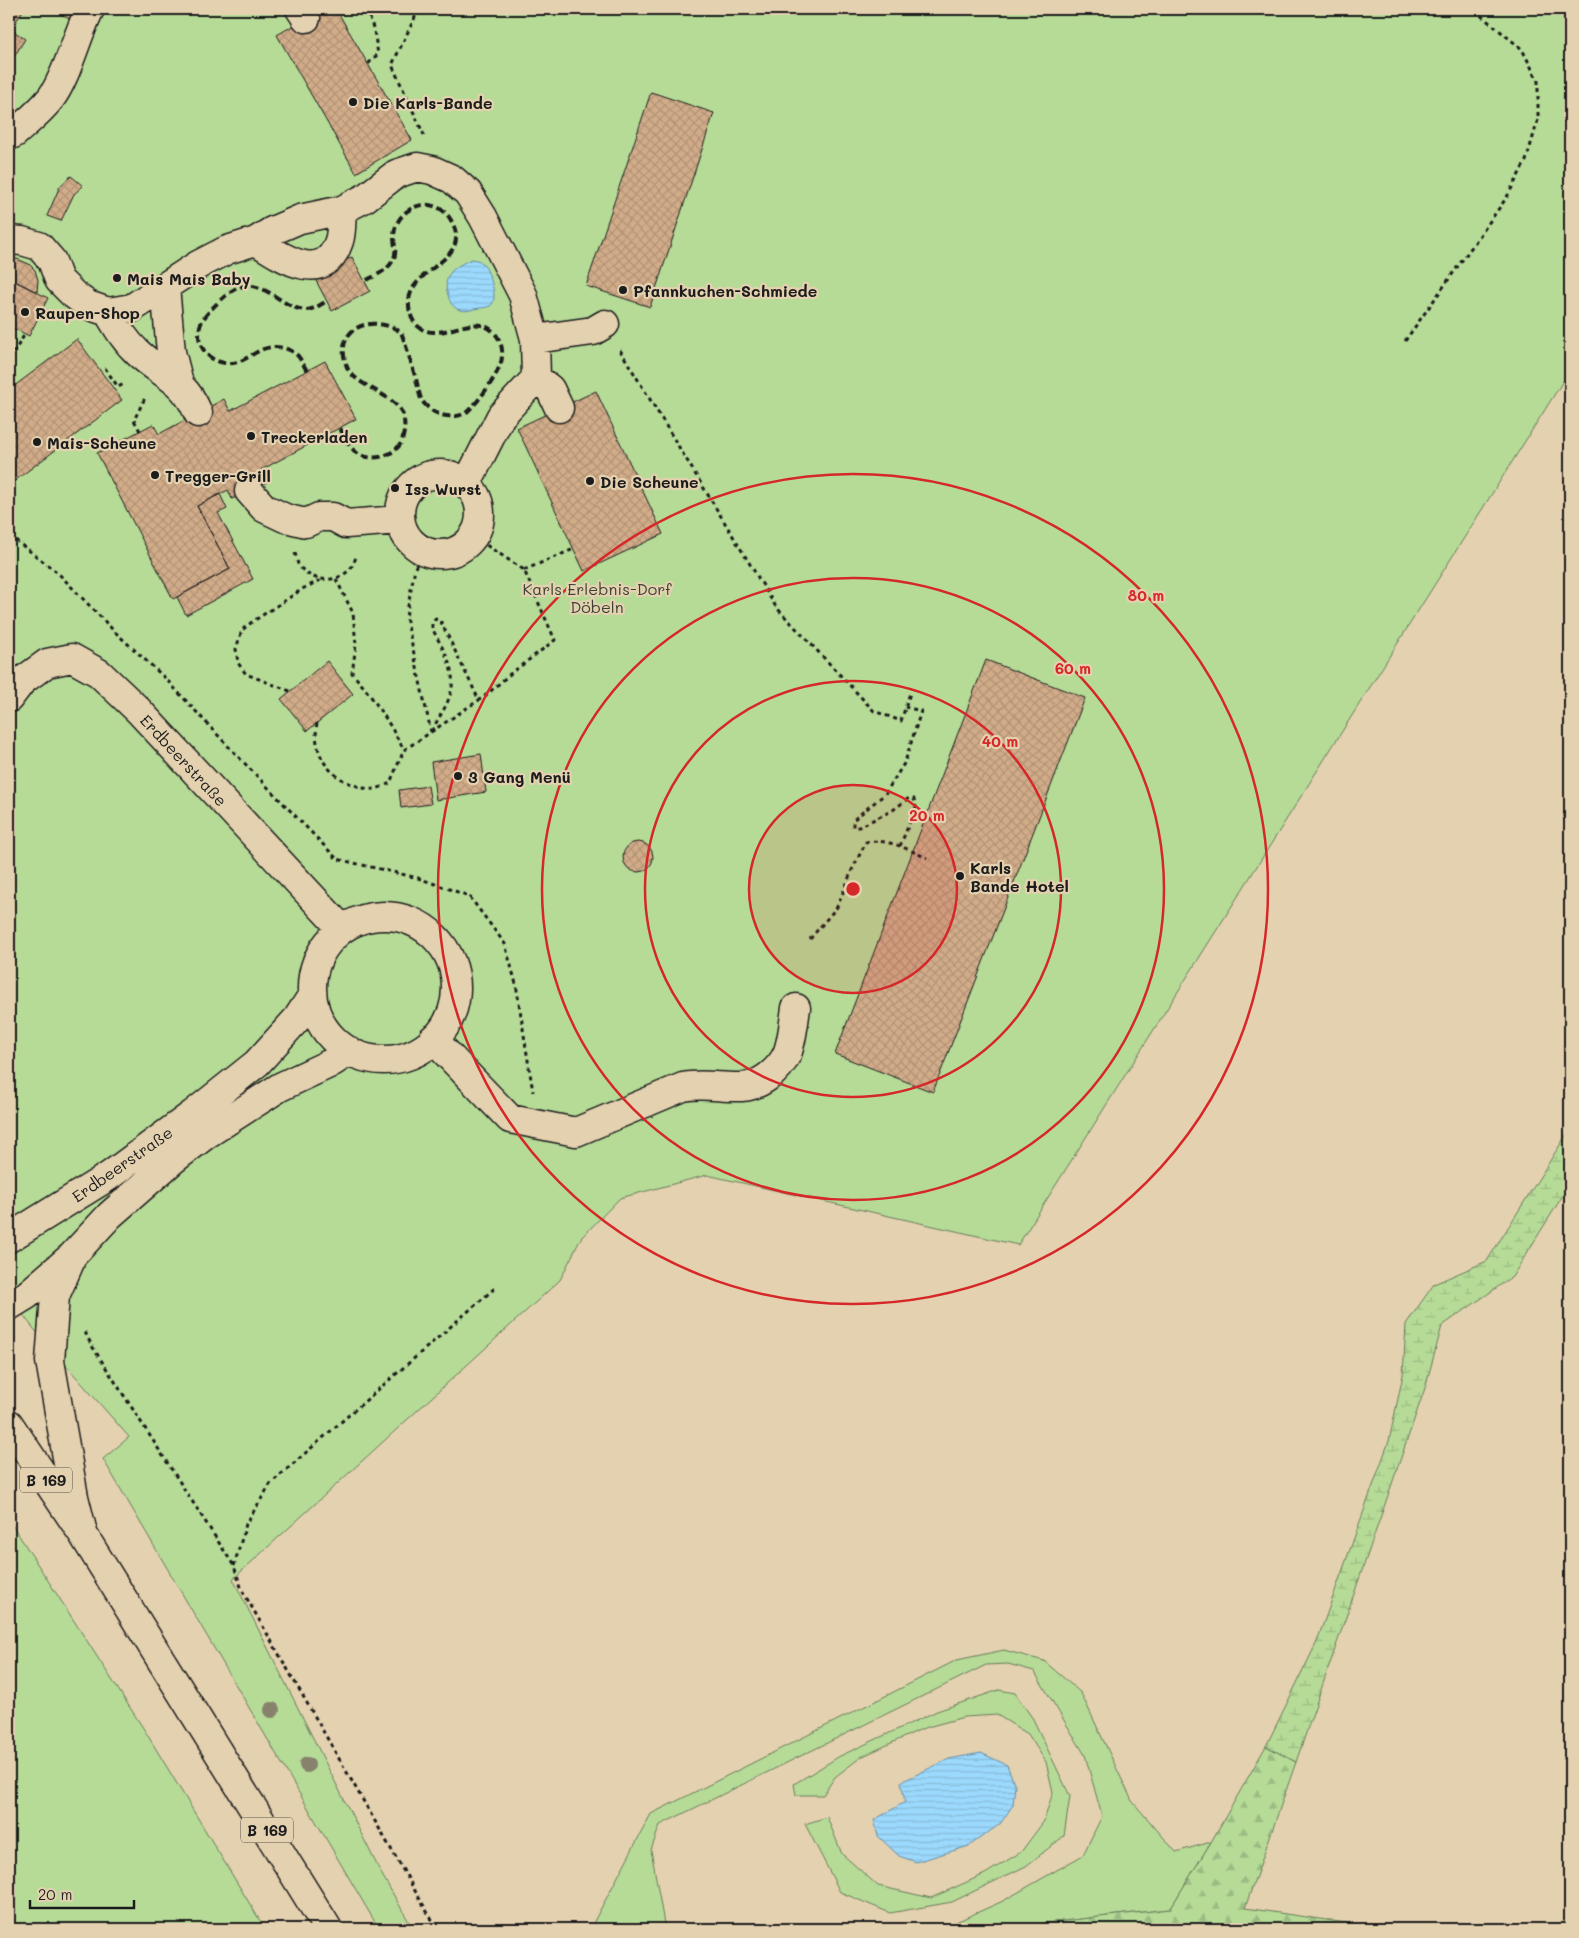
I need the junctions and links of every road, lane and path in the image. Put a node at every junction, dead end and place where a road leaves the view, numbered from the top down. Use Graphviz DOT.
graph roads {
  1 [pos="90,9"];
  2 [pos="367,9"];
  3 [pos="420,9"];
  4 [pos="1472,9"];
  5 [pos="368,64"];
  6 [pos="9,136"];
  7 [pos="425,136"];
  8 [pos="342,210"];
  9 [pos="9,240"];
  10 [pos="256,242"];
  11 [pos="165,287"];
  12 [pos="108,312"];
  13 [pos="604,324"];
  14 [pos="25,334"];
  15 [pos="535,339"];
  16 [pos="1405,341"];
  17 [pos="9,360"];
  18 [pos="536,378"];
  19 [pos="179,383"];
  20 [pos="559,408"];
  21 [pos="198,413"];
  22 [pos="467,483"];
  23 [pos="249,491"];
  24 [pos="400,520"];
  25 [pos="306,523"];
  26 [pos="346,524"];
  27 [pos="9,535"];
  28 [pos="474,537"];
  29 [pos="574,549"];
  30 [pos="423,551"];
  31 [pos="524,570"];
  32 [pos="336,579"];
  33 [pos="321,580"];
  34 [pos="290,691"];
  35 [pos="910,693"];
  36 [pos="9,698"];
  37 [pos="479,700"];
  38 [pos="905,707"];
  39 [pos="317,723"];
  40 [pos="431,732"];
  41 [pos="404,750"];
  42 [pos="900,846"];
  43 [pos="927,858"];
  44 [pos="342,929"];
  45 [pos="810,939"];
  46 [pos="312,996"];
  47 [pos="796,1008"];
  48 [pos="433,1039"];
  49 [pos="350,1051"];
  50 [pos="531,1085"];
  51 [pos="9,1238"];
  52 [pos="72,1256"];
  53 [pos="496,1287"];
  54 [pos="9,1306"];
  55 [pos="82,1325"];
  56 [pos="9,1424"];
  57 [pos="84,1536"];
  58 [pos="234,1566"];
  59 [pos="328,1929"];
  60 [pos="437,1929"];
  1 -- 6 [label="street"];
  2 -- 5 [label="path"];
  3 -- 7 [label="path"];
  4 -- 16 [label="path"];
  8 -- 10 [label="street"];
  8 -- 10 [label="street"];
  8 -- 15 [label="street"];
  9 -- 12 [label="street"];
  10 -- 11 [label="street"];
  11 -- 12 [label="street"];
  11 -- 19 [label="street"];
  12 -- 19 [label="street"];
  13 -- 15 [label="street"];
  13 -- 38 [label="path"];
  14 -- 17 [label="path"];
  15 -- 18 [label="street"];
  18 -- 20 [label="street"];
  18 -- 22 [label="street"];
  19 -- 21 [label="street"];
  22 -- 24 [label="street"];
  22 -- 28 [label="street"];
  23 -- 25 [label="street"];
  24 -- 26 [label="street"];
  24 -- 30 [label="street"];
  25 -- 26 [label="street"];
  25 -- 33 [label="path"];
  26 -- 32 [label="path"];
  27 -- 50 [label="path"];
  28 -- 30 [label="street"];
  28 -- 31 [label="path"];
  29 -- 31 [label="path"];
  30 -- 40 [label="path"];
  31 -- 37 [label="path"];
  32 -- 33 [label="path"];
  32 -- 41 [label="path"];
  33 -- 34 [label="path"];
  35 -- 38 [label="path"];
  36 -- 44 [label="street, Erdbeerstraße"];
  37 -- 40 [label="path"];
  37 -- 40 [label="path"];
  38 -- 42 [label="path"];
  39 -- 41 [label="path"];
  40 -- 41 [label="path"];
  42 -- 43 [label="path"];
  42 -- 45 [label="path"];
  44 -- 46 [label="street, Erdbeerstraße"];
  44 -- 48 [label="street, Erdbeerstraße"];
  46 -- 49 [label="street, Erdbeerstraße"];
  46 -- 51 [label="street, Erdbeerstraße"];
  47 -- 48 [label="street"];
  48 -- 49 [label="street, Erdbeerstraße"];
  49 -- 52 [label="street, Erdbeerstraße"];
  52 -- 54 [label="street, Erdbeerstraße"];
  52 -- 57 [label="street, Erdbeerstraße"];
  53 -- 58 [label="path"];
  55 -- 58 [label="path"];
  56 -- 57 [label="street, B 169"];
  57 -- 59 [label="street, B 169"];
  58 -- 60 [label="path"];
}
